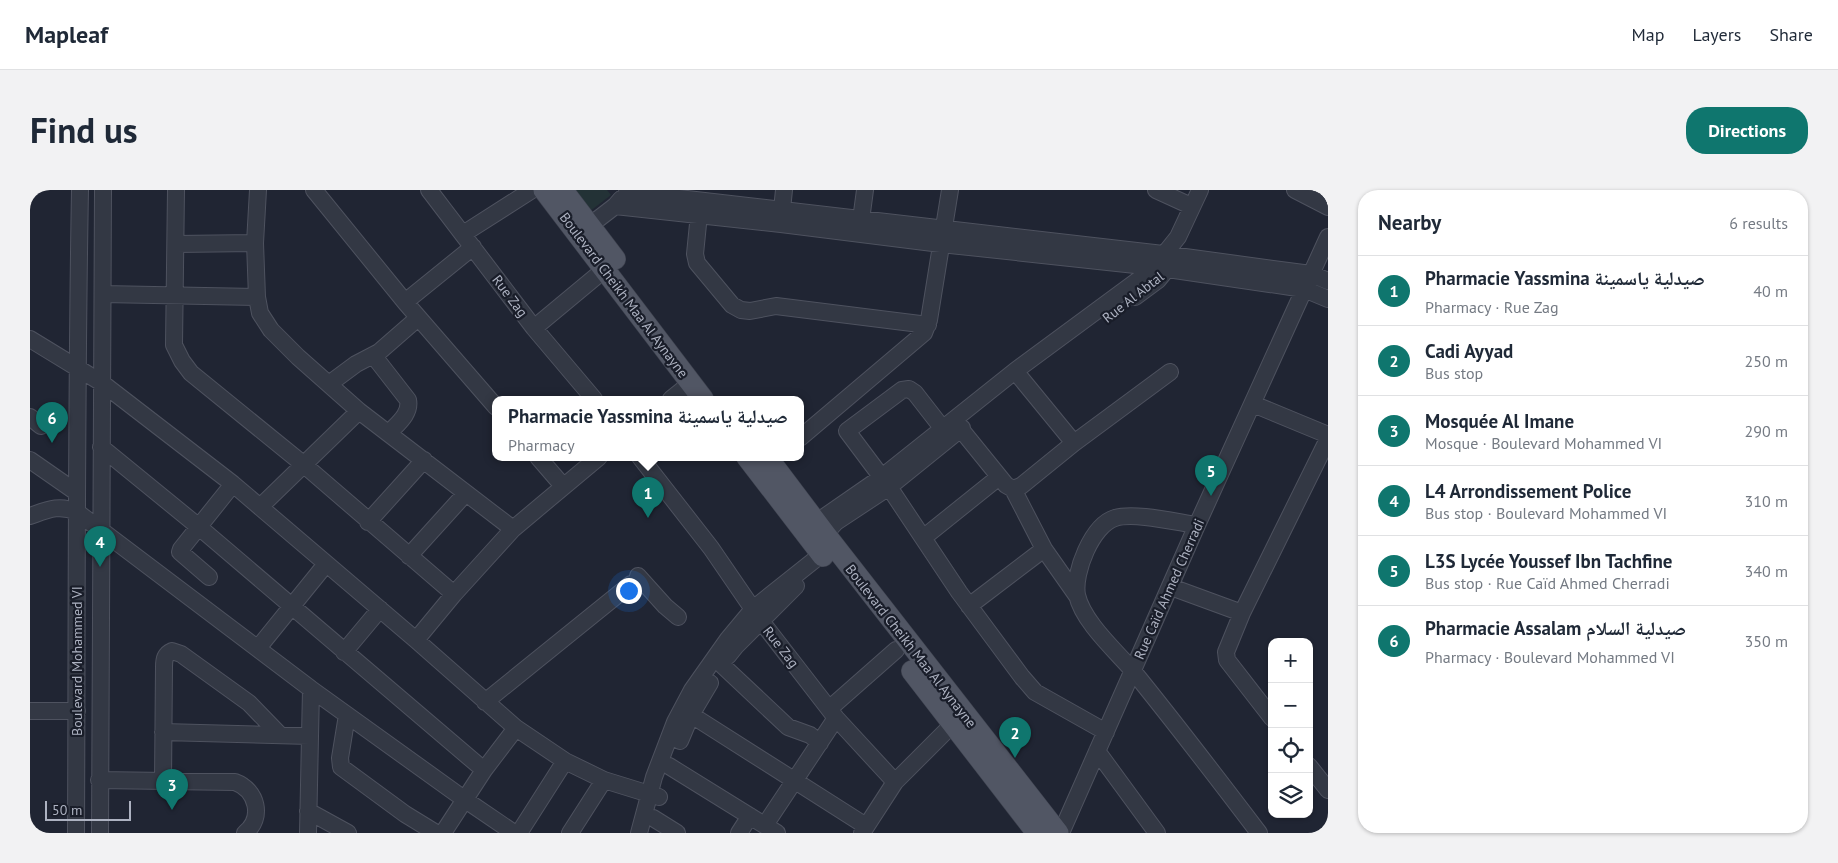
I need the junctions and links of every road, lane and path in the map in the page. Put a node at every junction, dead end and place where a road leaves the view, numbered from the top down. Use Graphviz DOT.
graph roads {
  1 [pos="80,190"];
  2 [pos="103,190"];
  3 [pos="176,190"];
  4 [pos="258,190"];
  5 [pos="314,190"];
  6 [pos="429,190"];
  7 [pos="532,190"];
  8 [pos="544,190"];
  9 [pos="563,190"];
  10 [pos="784,190"];
  11 [pos="865,190"];
  12 [pos="950,190"];
  13 [pos="1156,190"];
  14 [pos="1200,190"];
  15 [pos="1295,190"];
  16 [pos="626,191"];
  17 [pos="615,206"];
  18 [pos="1191,206"];
  19 [pos="1328,207"];
  20 [pos="700,208"];
  21 [pos="781,217"];
  22 [pos="861,220"];
  23 [pos="584,229"];
  24 [pos="463,234"];
  25 [pos="942,236"];
  26 [pos="1328,237"];
  27 [pos="255,243"];
  28 [pos="176,244"];
  29 [pos="473,247"];
  30 [pos="1165,262"];
  31 [pos="605,269"];
  32 [pos="1311,274"];
  33 [pos="1328,281"];
  34 [pos="1304,289"];
  35 [pos="102,294"];
  36 [pos="174,294"];
  37 [pos="256,297"];
  38 [pos="1328,299"];
  39 [pos="405,302"];
  40 [pos="418,318"];
  41 [pos="928,326"];
  42 [pos="534,328"];
  43 [pos="30,339"];
  44 [pos="373,355"];
  45 [pos="77,368"];
  46 [pos="1170,372"];
  47 [pos="1018,376"];
  48 [pos="102,383"];
  49 [pos="329,384"];
  50 [pos="697,391"];
  51 [pos="591,396"];
  52 [pos="681,396"];
  53 [pos="718,396"];
  54 [pos="492,402"];
  55 [pos="1253,404"];
  56 [pos="359,411"];
  57 [pos="831,412"];
  58 [pos="953,426"];
  59 [pos="846,431"];
  60 [pos="389,433"];
  61 [pos="804,435"];
  62 [pos="1328,435"];
  63 [pos="1328,439"];
  64 [pos="1074,443"];
  65 [pos="101,447"];
  66 [pos="30,460"];
  67 [pos="424,460"];
  68 [pos="541,461"];
  69 [pos="594,461"];
  70 [pos="643,461"];
  71 [pos="750,461"];
  72 [pos="773,461"];
  73 [pos="303,464"];
  74 [pos="1000,477"];
  75 [pos="885,482"];
  76 [pos="233,484"];
  77 [pos="563,486"];
  78 [pos="1013,489"];
  79 [pos="76,492"];
  80 [pos="466,493"];
  81 [pos="260,507"];
  82 [pos="77,512"];
  83 [pos="30,516"];
  84 [pos="368,522"];
  85 [pos="1197,525"];
  86 [pos="199,527"];
  87 [pos="100,528"];
  88 [pos="513,529"];
  89 [pos="923,538"];
  90 [pos="820,547"];
  91 [pos="1044,548"];
  92 [pos="409,556"];
  93 [pos="326,564"];
  94 [pos="208,577"];
  95 [pos="1171,587"];
  96 [pos="454,594"];
  97 [pos="1077,596"];
  98 [pos="969,606"];
  99 [pos="291,607"];
  100 [pos="380,609"];
  101 [pos="1242,614"];
  102 [pos="757,615"];
  103 [pos="678,617"];
  104 [pos="416,640"];
  105 [pos="258,648"];
  106 [pos="896,650"];
  107 [pos="344,652"];
  108 [pos="722,665"];
  109 [pos="1133,672"];
  110 [pos="311,689"];
  111 [pos="484,702"];
  112 [pos="30,710"];
  113 [pos="76,711"];
  114 [pos="686,712"];
  115 [pos="1268,713"];
  116 [pos="346,714"];
  117 [pos="832,714"];
  118 [pos="953,724"];
  119 [pos="516,728"];
  120 [pos="163,732"];
  121 [pos="1106,732"];
  122 [pos="280,735"];
  123 [pos="310,736"];
  124 [pos="820,742"];
  125 [pos="1098,751"];
  126 [pos="565,761"];
  127 [pos="669,766"];
  128 [pos="484,770"];
  129 [pos="1313,771"];
  130 [pos="99,780"];
  131 [pos="604,780"];
  132 [pos="796,780"];
  133 [pos="163,781"];
  134 [pos="894,782"];
  135 [pos="1328,790"];
  136 [pos="654,796"];
  137 [pos="464,799"];
  138 [pos="308,812"];
  139 [pos="750,816"];
  140 [pos="652,826"];
  141 [pos="771,829"];
  142 [pos="864,829"];
  143 [pos="76,833"];
  144 [pos="100,833"];
  145 [pos="245,833"];
  146 [pos="308,833"];
  147 [pos="348,833"];
  148 [pos="436,833"];
  149 [pos="443,833"];
  150 [pos="514,833"];
  151 [pos="519,833"];
  152 [pos="570,833"];
  153 [pos="639,833"];
  154 [pos="677,833"];
  155 [pos="739,833"];
  156 [pos="1037,833"];
  157 [pos="1059,833"];
  158 [pos="1158,833"];
  159 [pos="1259,833"];
  1 -- 45 [label="street, Boulevard Mohammed VI"];
  2 -- 35 [label="street, Boulevard Mohammed VI"];
  3 -- 28 [label="street"];
  4 -- 27 [label="street"];
  5 -- 39 [label="street"];
  6 -- 24 [label="street, Rue Zag"];
  7 -- 24 [label="street"];
  8 -- 23 [label="main road, Boulevard Cheikh Maa Al Aynayne"];
  9 -- 23 [label="main road, Boulevard Cheikh Maa Al Aynayne"];
  10 -- 21 [label="street"];
  11 -- 22 [label="street"];
  12 -- 25 [label="street"];
  13 -- 18 [label="street"];
  14 -- 18 [label="street"];
  15 -- 19 [label="street"];
  16 -- 17 [label="street"];
  16 -- 20 [label="street"];
  17 -- 20 [label="street"];
  17 -- 23 [label="street"];
  18 -- 30 [label="street, Rue Al Abtal"];
  20 -- 21 [label="street"];
  20 -- 41 [label="street"];
  21 -- 22 [label="street"];
  21 -- 25 [label="street"];
  22 -- 25 [label="street"];
  23 -- 31 [label="main road, Boulevard Cheikh Maa Al Aynayne"];
  23 -- 53 [label="main road, Boulevard Cheikh Maa Al Aynayne"];
  24 -- 29 [label="street, Rue Zag"];
  25 -- 30 [label="street"];
  25 -- 41 [label="street"];
  26 -- 32 [label="street, Rue Caïd Ahmed Cherradi"];
  27 -- 28 [label="street"];
  27 -- 37 [label="street"];
  28 -- 36 [label="street"];
  29 -- 39 [label="street"];
  29 -- 42 [label="street, Rue Zag"];
  30 -- 32 [label="street"];
  30 -- 34 [label="street"];
  30 -- 47 [label="street, Rue Al Abtal"];
  31 -- 42 [label="street"];
  31 -- 50 [label="main road, Boulevard Cheikh Maa Al Aynayne"];
  32 -- 33 [label="street"];
  32 -- 34 [label="street, Rue Caïd Ahmed Cherradi"];
  34 -- 38 [label="street"];
  34 -- 55 [label="street, Rue Caïd Ahmed Cherradi"];
  35 -- 36 [label="street"];
  35 -- 48 [label="street, Boulevard Mohammed VI"];
  36 -- 37 [label="street"];
  36 -- 73 [label="street"];
  37 -- 49 [label="street"];
  39 -- 40 [label="street"];
  40 -- 44 [label="street"];
  40 -- 54 [label="street"];
  41 -- 57 [label="street"];
  42 -- 51 [label="street, Rue Zag"];
  43 -- 45 [label="street"];
  44 -- 49 [label="street"];
  44 -- 60 [label="street"];
  45 -- 48 [label="street"];
  45 -- 79 [label="street, Boulevard Mohammed VI"];
  46 -- 64 [label="street"];
  47 -- 58 [label="street, Rue Al Abtal"];
  47 -- 64 [label="street"];
  48 -- 65 [label="street, Boulevard Mohammed VI"];
  48 -- 76 [label="street"];
  49 -- 56 [label="street"];
  50 -- 52 [label="street"];
  55 -- 62 [label="street"];
  55 -- 85 [label="street, Rue Caïd Ahmed Cherradi"];
  56 -- 60 [label="street"];
  56 -- 73 [label="street"];
  57 -- 59 [label="street"];
  57 -- 61 [label="street"];
  58 -- 59 [label="street"];
  58 -- 74 [label="street"];
  58 -- 75 [label="street, Rue Al Abtal"];
  59 -- 75 [label="street"];
  60 -- 67 [label="street"];
  63 -- 101 [label="street"];
  64 -- 78 [label="street"];
  65 -- 86 [label="street"];
  65 -- 87 [label="street, Boulevard Mohammed VI"];
  66 -- 79 [label="street"];
  67 -- 80 [label="street"];
  67 -- 84 [label="street"];
  68 -- 77 [label="street"];
  69 -- 77 [label="street"];
  70 -- 102 [label="street, Rue Zag"];
  71 -- 90 [label="main road, Boulevard Cheikh Maa Al Aynayne"];
  72 -- 90 [label="main road, Boulevard Cheikh Maa Al Aynayne"];
  73 -- 81 [label="street"];
  73 -- 84 [label="street"];
  74 -- 78 [label="street"];
  74 -- 89 [label="street"];
  75 -- 89 [label="street"];
  75 -- 90 [label="street, Rue Al Abtal"];
  76 -- 81 [label="street"];
  76 -- 86 [label="street"];
  77 -- 88 [label="street"];
  78 -- 91 [label="street"];
  79 -- 82 [label="street, Boulevard Mohammed VI"];
  80 -- 88 [label="street"];
  80 -- 92 [label="street"];
  81 -- 93 [label="street"];
  82 -- 83 [label="street"];
  82 -- 87 [label="street"];
  82 -- 113 [label="street, Boulevard Mohammed VI"];
  84 -- 92 [label="street"];
  85 -- 95 [label="street, Rue Caïd Ahmed Cherradi"];
  85 -- 97 [label="street"];
  86 -- 94 [label="street"];
  86 -- 99 [label="street"];
  87 -- 105 [label="street"];
  87 -- 130 [label="street, Boulevard Mohammed VI"];
  88 -- 96 [label="street"];
  89 -- 98 [label="street"];
  90 -- 102 [label="street, Rue Al Abtal"];
  90 -- 106 [label="main road, Boulevard Cheikh Maa Al Aynayne"];
  90 -- 157 [label="main road, Boulevard Cheikh Maa Al Aynayne"];
  91 -- 97 [label="street"];
  91 -- 98 [label="street"];
  92 -- 96 [label="street"];
  93 -- 99 [label="street"];
  93 -- 100 [label="street"];
  95 -- 101 [label="street"];
  95 -- 109 [label="street, Rue Caïd Ahmed Cherradi"];
  96 -- 104 [label="street"];
  97 -- 109 [label="street"];
  98 -- 121 [label="street"];
  99 -- 105 [label="street"];
  99 -- 107 [label="street"];
  100 -- 104 [label="street"];
  100 -- 107 [label="street"];
  101 -- 115 [label="street"];
  102 -- 108 [label="street"];
  102 -- 114 [label="street"];
  102 -- 117 [label="street, Rue Zag"];
  103 -- 111 [label="street"];
  104 -- 111 [label="street"];
  105 -- 110 [label="street"];
  106 -- 117 [label="street"];
  106 -- 118 [label="main road, Boulevard Cheikh Maa Al Aynayne"];
  107 -- 128 [label="street"];
  108 -- 114 [label="street"];
  108 -- 124 [label="street"];
  109 -- 121 [label="street, Rue Caïd Ahmed Cherradi"];
  109 -- 159 [label="street"];
  110 -- 116 [label="street"];
  110 -- 123 [label="street"];
  111 -- 119 [label="street"];
  112 -- 113 [label="street"];
  113 -- 143 [label="street, Boulevard Mohammed VI"];
  114 -- 127 [label="street"];
  114 -- 132 [label="street"];
  114 -- 136 [label="street"];
  116 -- 137 [label="street"];
  116 -- 148 [label="street"];
  117 -- 124 [label="street"];
  117 -- 134 [label="street, Rue Zag"];
  118 -- 134 [label="street"];
  118 -- 156 [label="main road, Boulevard Cheikh Maa Al Aynayne"];
  119 -- 126 [label="street"];
  119 -- 128 [label="street"];
  120 -- 122 [label="street"];
  120 -- 122 [label="street"];
  120 -- 133 [label="street"];
  121 -- 125 [label="street, Rue Caïd Ahmed Cherradi"];
  122 -- 123 [label="street"];
  123 -- 138 [label="street"];
  124 -- 132 [label="street"];
  125 -- 157 [label="street, Rue Caïd Ahmed Cherradi"];
  125 -- 158 [label="street"];
  126 -- 131 [label="street"];
  126 -- 151 [label="street"];
  127 -- 136 [label="street"];
  127 -- 139 [label="street"];
  128 -- 137 [label="street"];
  129 -- 135 [label="street"];
  130 -- 133 [label="street"];
  130 -- 144 [label="street, Boulevard Mohammed VI"];
  131 -- 136 [label="street"];
  131 -- 152 [label="street"];
  132 -- 141 [label="street"];
  132 -- 142 [label="street"];
  133 -- 145 [label="street"];
  134 -- 142 [label="street"];
  136 -- 140 [label="street"];
  136 -- 153 [label="street"];
  137 -- 149 [label="street"];
  137 -- 150 [label="street"];
  138 -- 146 [label="street"];
  138 -- 147 [label="street"];
  139 -- 141 [label="street"];
  139 -- 155 [label="street"];
  140 -- 154 [label="street"];
}
